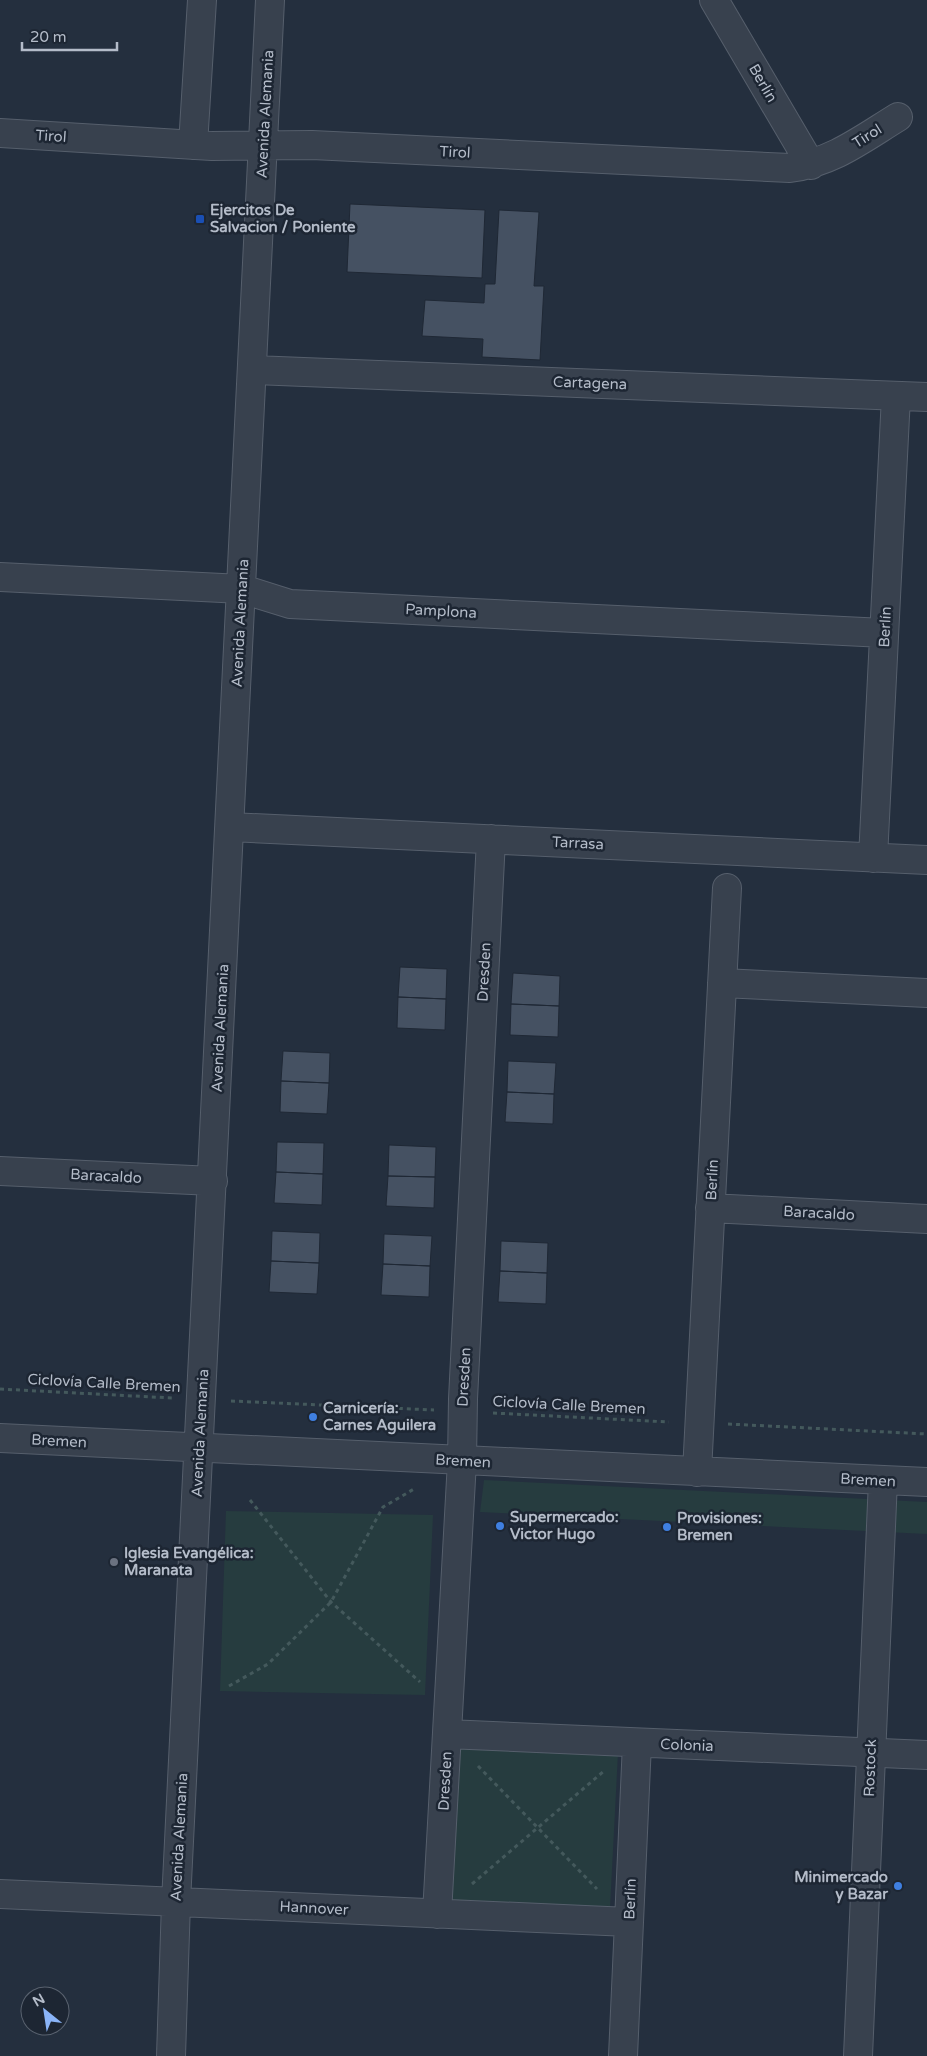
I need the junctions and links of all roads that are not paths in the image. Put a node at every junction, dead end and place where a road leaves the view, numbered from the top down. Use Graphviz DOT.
graph roads {
  1 [pos="202,0"];
  2 [pos="270,0"];
  3 [pos="714,0"];
  4 [pos="898,117"];
  5 [pos="0,133"];
  6 [pos="193,145"];
  7 [pos="263,145"];
  8 [pos="811,165"];
  9 [pos="252,370"];
  10 [pos="896,396"];
  11 [pos="927,397"];
  12 [pos="0,577"];
  13 [pos="242,589"];
  14 [pos="884,633"];
  15 [pos="230,827"];
  16 [pos="491,840"];
  17 [pos="873,858"];
  18 [pos="927,860"];
  19 [pos="727,888"];
  20 [pos="722,983"];
  21 [pos="927,993"];
  22 [pos="0,1171"];
  23 [pos="213,1181"];
  24 [pos="710,1208"];
  25 [pos="927,1219"];
  26 [pos="0,1438"];
  27 [pos="200,1449"];
  28 [pos="462,1461"];
  29 [pos="697,1472"];
  30 [pos="882,1480"];
  31 [pos="927,1482"];
  32 [pos="448,1721"];
  33 [pos="637,1742"];
  34 [pos="871,1752"];
  35 [pos="927,1755"];
  36 [pos="0,1894"];
  37 [pos="176,1902"];
  38 [pos="437,1914"];
  39 [pos="629,1922"];
  40 [pos="171,2056"];
  41 [pos="623,2056"];
  42 [pos="858,2056"];
  1 -- 6 [label="street"];
  2 -- 7 [label="street, Avenida Alemania"];
  3 -- 8 [label="street, Berlín"];
  4 -- 8 [label="street, Tirol"];
  5 -- 6 [label="street, Tirol"];
  6 -- 7 [label="street, Tirol"];
  7 -- 8 [label="street, Tirol"];
  7 -- 9 [label="street, Avenida Alemania"];
  9 -- 10 [label="street, Cartagena"];
  9 -- 13 [label="street, Avenida Alemania"];
  10 -- 11 [label="street, Cartagena"];
  10 -- 14 [label="street, Berlín"];
  12 -- 13 [label="street, Pamplona"];
  13 -- 14 [label="street, Pamplona"];
  13 -- 15 [label="street, Avenida Alemania"];
  14 -- 17 [label="street, Berlín"];
  15 -- 16 [label="street, Tarrasa"];
  15 -- 23 [label="street, Avenida Alemania"];
  16 -- 17 [label="street, Tarrasa"];
  16 -- 28 [label="street, Dresden"];
  17 -- 18 [label="street, Tarrasa"];
  19 -- 20 [label="street, Berlín"];
  20 -- 21 [label="street"];
  20 -- 24 [label="street, Berlín"];
  22 -- 23 [label="street, Baracaldo"];
  23 -- 27 [label="street, Avenida Alemania"];
  24 -- 25 [label="street, Baracaldo"];
  24 -- 29 [label="street, Berlín"];
  26 -- 27 [label="street, Bremen"];
  27 -- 28 [label="street, Bremen"];
  27 -- 37 [label="street, Avenida Alemania"];
  28 -- 29 [label="street, Bremen"];
  28 -- 32 [label="street, Dresden"];
  29 -- 30 [label="street, Bremen"];
  30 -- 31 [label="street, Bremen"];
  30 -- 34 [label="street, Rostock"];
  32 -- 33 [label="street, Colonia"];
  32 -- 38 [label="street, Dresden"];
  33 -- 34 [label="street, Colonia"];
  33 -- 39 [label="street, Berlín"];
  34 -- 35 [label="street, Colonia"];
  34 -- 42 [label="street, Rostock"];
  36 -- 37 [label="street, Hannover"];
  37 -- 38 [label="street, Hannover"];
  37 -- 40 [label="street, Avenida Alemania"];
  38 -- 39 [label="street, Hannover"];
  39 -- 41 [label="street, Berlín"];
}
